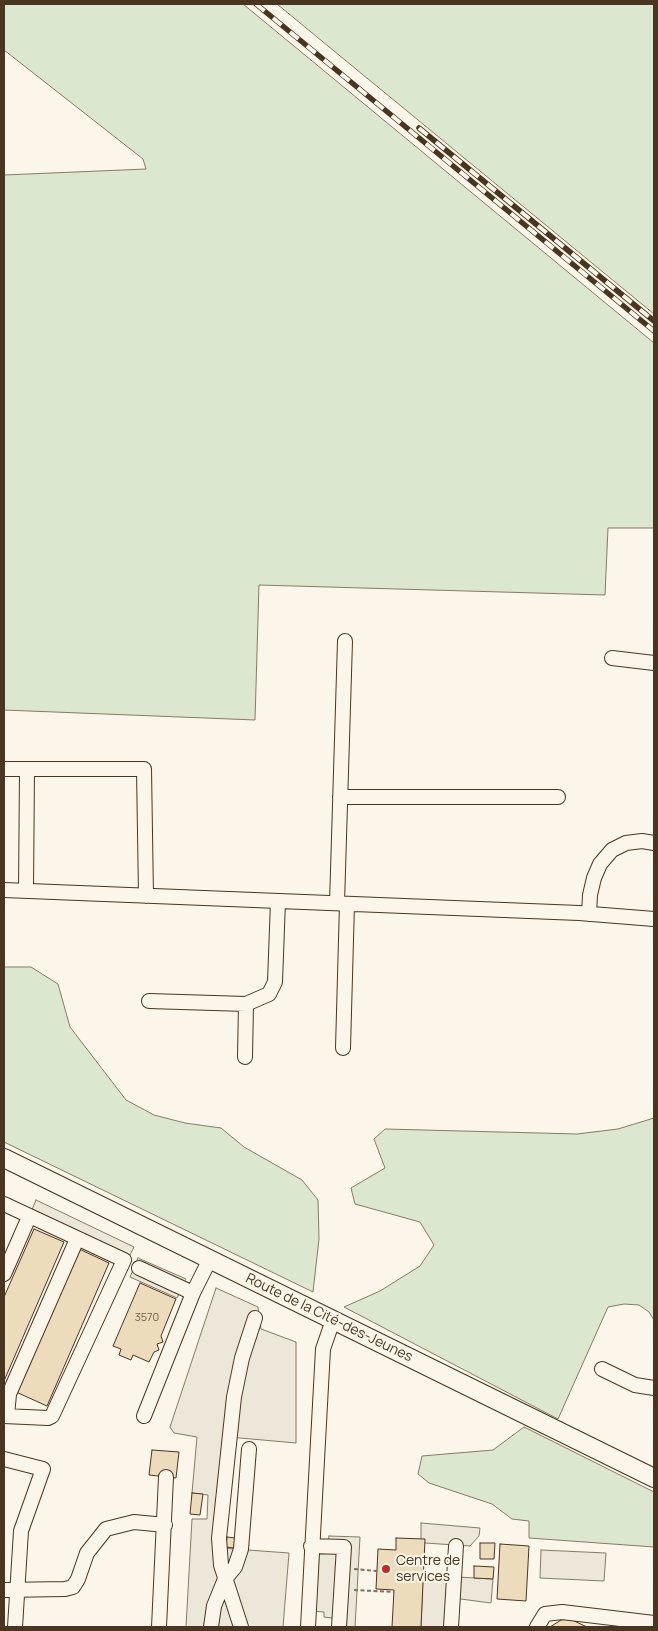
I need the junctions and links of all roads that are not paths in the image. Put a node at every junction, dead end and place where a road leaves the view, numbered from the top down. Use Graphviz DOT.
graph roads {
  1 [pos="345,641"];
  2 [pos="612,658"];
  3 [pos="654,663"];
  4 [pos="4,769"];
  5 [pos="28,769"];
  6 [pos="340,797"];
  7 [pos="558,798"];
  8 [pos="654,843"];
  9 [pos="4,890"];
  10 [pos="26,891"];
  11 [pos="146,896"];
  12 [pos="278,901"];
  13 [pos="342,904"];
  14 [pos="589,914"];
  15 [pos="654,919"];
  16 [pos="149,1002"];
  17 [pos="246,1004"];
  18 [pos="344,1048"];
  19 [pos="244,1057"];
  20 [pos="4,1158"];
  21 [pos="4,1204"];
  22 [pos="29,1217"];
  23 [pos="77,1239"];
  24 [pos="210,1259"];
  25 [pos="139,1268"];
  26 [pos="4,1274"];
  27 [pos="193,1293"];
  28 [pos="255,1318"];
  29 [pos="333,1320"];
  30 [pos="602,1369"];
  31 [pos="654,1388"];
  32 [pos="5,1416"];
  33 [pos="144,1416"];
  34 [pos="249,1449"];
  35 [pos="4,1459"];
  36 [pos="166,1477"];
  37 [pos="654,1478"];
  38 [pos="165,1525"];
  39 [pos="311,1546"];
  40 [pos="456,1546"];
  41 [pos="224,1579"];
  42 [pos="10,1590"];
  43 [pos="624,1623"];
  44 [pos="654,1623"];
  45 [pos="15,1627"];
  46 [pos="159,1627"];
  47 [pos="211,1627"];
  48 [pos="241,1627"];
  49 [pos="308,1627"];
  50 [pos="339,1627"];
  51 [pos="451,1627"];
  52 [pos="537,1627"];
  1 -- 6 [label="lane"];
  2 -- 3 [label="lane"];
  4 -- 5 [label="lane"];
  5 -- 10 [label="lane"];
  5 -- 11 [label="lane"];
  6 -- 7 [label="lane"];
  6 -- 13 [label="lane"];
  8 -- 14 [label="lane"];
  9 -- 10 [label="lane"];
  10 -- 11 [label="lane"];
  11 -- 12 [label="lane"];
  12 -- 13 [label="lane"];
  12 -- 17 [label="lane"];
  13 -- 14 [label="lane"];
  13 -- 18 [label="lane"];
  14 -- 15 [label="lane"];
  16 -- 17 [label="lane"];
  17 -- 19 [label="lane"];
  20 -- 24 [label="main road, Route de la Cité-des-Jeunes"];
  21 -- 22 [label="lane"];
  22 -- 23 [label="lane"];
  22 -- 26 [label="lane"];
  23 -- 32 [label="lane"];
  23 -- 32 [label="lane"];
  24 -- 27 [label="lane"];
  24 -- 29 [label="main road, Route de la Cité-des-Jeunes"];
  25 -- 27 [label="lane"];
  27 -- 33 [label="lane"];
  28 -- 41 [label="lane"];
  29 -- 37 [label="main road, Route de la Cité-des-Jeunes"];
  29 -- 39 [label="lane"];
  30 -- 31 [label="lane"];
  34 -- 41 [label="lane"];
  35 -- 42 [label="lane"];
  36 -- 38 [label="lane"];
  38 -- 42 [label="lane"];
  38 -- 46 [label="lane"];
  39 -- 49 [label="lane"];
  39 -- 50 [label="lane"];
  40 -- 51 [label="lane"];
  41 -- 47 [label="lane"];
  41 -- 48 [label="lane"];
  42 -- 45 [label="lane"];
  43 -- 44 [label="lane"];
  43 -- 52 [label="lane"];
}
